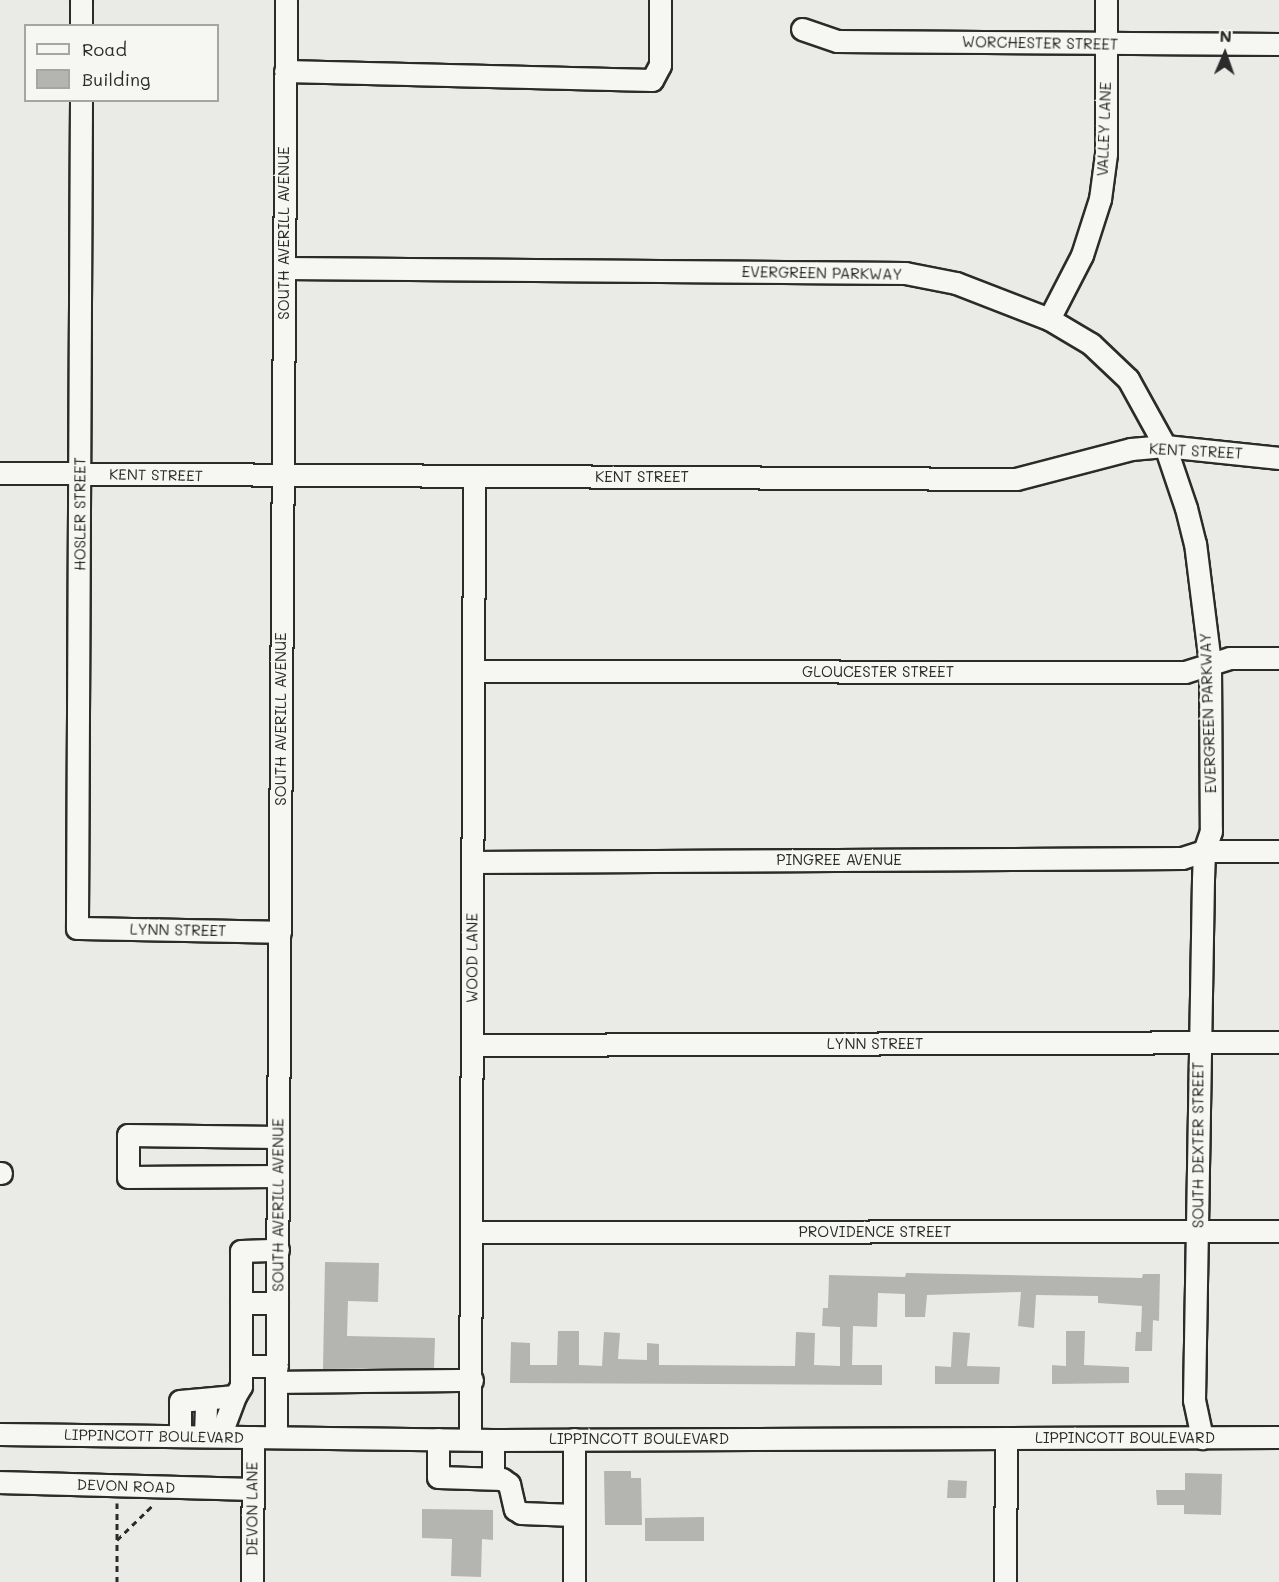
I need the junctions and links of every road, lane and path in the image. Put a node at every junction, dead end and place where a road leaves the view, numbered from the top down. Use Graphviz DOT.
graph roads {
  1 [pos="81,0"];
  2 [pos="286,0"];
  3 [pos="660,0"];
  4 [pos="1106,0"];
  5 [pos="81,24"];
  6 [pos="802,29"];
  7 [pos="1106,43"];
  8 [pos="1279,44"];
  9 [pos="285,71"];
  10 [pos="81,102"];
  11 [pos="284,268"];
  12 [pos="1049,319"];
  13 [pos="1165,446"];
  14 [pos="1279,458"];
  15 [pos="0,473"];
  16 [pos="80,474"];
  17 [pos="474,476"];
  18 [pos="283,477"];
  19 [pos="1279,658"];
  20 [pos="1210,664"];
  21 [pos="474,672"];
  22 [pos="1204,851"];
  23 [pos="1279,851"];
  24 [pos="472,862"];
  25 [pos="77,928"];
  26 [pos="280,932"];
  27 [pos="1198,1042"];
  28 [pos="1279,1042"];
  29 [pos="472,1045"];
  30 [pos="278,1137"];
  31 [pos="278,1176"];
  32 [pos="1279,1231"];
  33 [pos="471,1232"];
  34 [pos="1197,1232"];
  35 [pos="278,1250"];
  36 [pos="241,1303"];
  37 [pos="277,1303"];
  38 [pos="241,1366"];
  39 [pos="277,1374"];
  40 [pos="472,1380"];
  41 [pos="235,1396"];
  42 [pos="206,1399"];
  43 [pos="0,1434"];
  44 [pos="180,1435"];
  45 [pos="213,1436"];
  46 [pos="253,1437"];
  47 [pos="276,1437"];
  48 [pos="1279,1437"];
  49 [pos="1202,1438"];
  50 [pos="438,1439"];
  51 [pos="470,1439"];
  52 [pos="574,1439"];
  53 [pos="1006,1439"];
  54 [pos="493,1440"];
  55 [pos="493,1478"];
  56 [pos="0,1482"];
  57 [pos="252,1489"];
  58 [pos="117,1501"];
  59 [pos="156,1502"];
  60 [pos="574,1515"];
  61 [pos="117,1540"];
  62 [pos="117,1582"];
  63 [pos="252,1582"];
  64 [pos="574,1582"];
  65 [pos="1005,1582"];
  1 -- 5 [label="street"];
  2 -- 9 [label="street, SOUTH AVERILL AVENUE"];
  3 -- 9 [label="street"];
  4 -- 7 [label="street, VALLEY LANE"];
  6 -- 7 [label="street, WORCHESTER STREET"];
  7 -- 8 [label="street, WORCHESTER STREET"];
  7 -- 12 [label="street, VALLEY LANE"];
  9 -- 11 [label="street, SOUTH AVERILL AVENUE"];
  10 -- 16 [label="street, HOSLER STREET"];
  11 -- 12 [label="street, EVERGREEN PARKWAY"];
  11 -- 18 [label="street, SOUTH AVERILL AVENUE"];
  12 -- 13 [label="street, EVERGREEN PARKWAY"];
  13 -- 14 [label="street, KENT STREET"];
  13 -- 17 [label="street, KENT STREET"];
  13 -- 20 [label="street, EVERGREEN PARKWAY"];
  15 -- 16 [label="street, KENT STREET"];
  16 -- 18 [label="street, KENT STREET"];
  16 -- 25 [label="street, HOSLER STREET"];
  17 -- 18 [label="street, KENT STREET"];
  17 -- 21 [label="street, WOOD LANE"];
  18 -- 26 [label="street, SOUTH AVERILL AVENUE"];
  19 -- 20 [label="street, GLOUCESTER STREET"];
  20 -- 21 [label="street, GLOUCESTER STREET"];
  20 -- 22 [label="street, EVERGREEN PARKWAY"];
  21 -- 24 [label="street, WOOD LANE"];
  22 -- 23 [label="street"];
  22 -- 24 [label="street, PINGREE AVENUE"];
  22 -- 27 [label="street, SOUTH DEXTER STREET"];
  24 -- 29 [label="street, WOOD LANE"];
  25 -- 26 [label="street, LYNN STREET"];
  26 -- 30 [label="street, SOUTH AVERILL AVENUE"];
  27 -- 28 [label="street, LYNN STREET"];
  27 -- 29 [label="street, LYNN STREET"];
  27 -- 34 [label="street, SOUTH DEXTER STREET"];
  29 -- 33 [label="street, WOOD LANE"];
  30 -- 31 [label="street, SOUTH AVERILL AVENUE"];
  30 -- 31 [label="street"];
  31 -- 35 [label="street, SOUTH AVERILL AVENUE"];
  32 -- 34 [label="street, PROVIDENCE STREET"];
  33 -- 34 [label="street, PROVIDENCE STREET"];
  33 -- 40 [label="street, WOOD LANE"];
  34 -- 49 [label="street, SOUTH DEXTER STREET"];
  35 -- 36 [label="street"];
  35 -- 37 [label="street, SOUTH AVERILL AVENUE"];
  36 -- 37 [label="street"];
  36 -- 38 [label="street"];
  37 -- 39 [label="street, SOUTH AVERILL AVENUE"];
  38 -- 39 [label="street"];
  38 -- 41 [label="street"];
  39 -- 40 [label="street"];
  39 -- 47 [label="street, SOUTH AVERILL AVENUE"];
  40 -- 51 [label="street, WOOD LANE"];
  41 -- 42 [label="street"];
  41 -- 45 [label="street"];
  42 -- 44 [label="street"];
  42 -- 45 [label="street"];
  43 -- 44 [label="street, LIPPINCOTT BOULEVARD"];
  44 -- 45 [label="street, LIPPINCOTT BOULEVARD"];
  45 -- 46 [label="street, LIPPINCOTT BOULEVARD"];
  46 -- 47 [label="street, LIPPINCOTT BOULEVARD"];
  46 -- 57 [label="street, DEVON LANE"];
  47 -- 50 [label="street, LIPPINCOTT BOULEVARD"];
  48 -- 49 [label="street, LIPPINCOTT BOULEVARD"];
  49 -- 53 [label="street, LIPPINCOTT BOULEVARD"];
  50 -- 51 [label="street, LIPPINCOTT BOULEVARD"];
  50 -- 55 [label="street"];
  51 -- 54 [label="street, LIPPINCOTT BOULEVARD"];
  52 -- 53 [label="street, LIPPINCOTT BOULEVARD"];
  52 -- 54 [label="street, LIPPINCOTT BOULEVARD"];
  52 -- 60 [label="street"];
  53 -- 65 [label="street"];
  54 -- 55 [label="street"];
  55 -- 60 [label="street"];
  56 -- 57 [label="street, DEVON ROAD"];
  57 -- 63 [label="street, DEVON LANE"];
  58 -- 61 [label="path"];
  59 -- 61 [label="path"];
  60 -- 64 [label="street"];
  61 -- 62 [label="path"];
}
